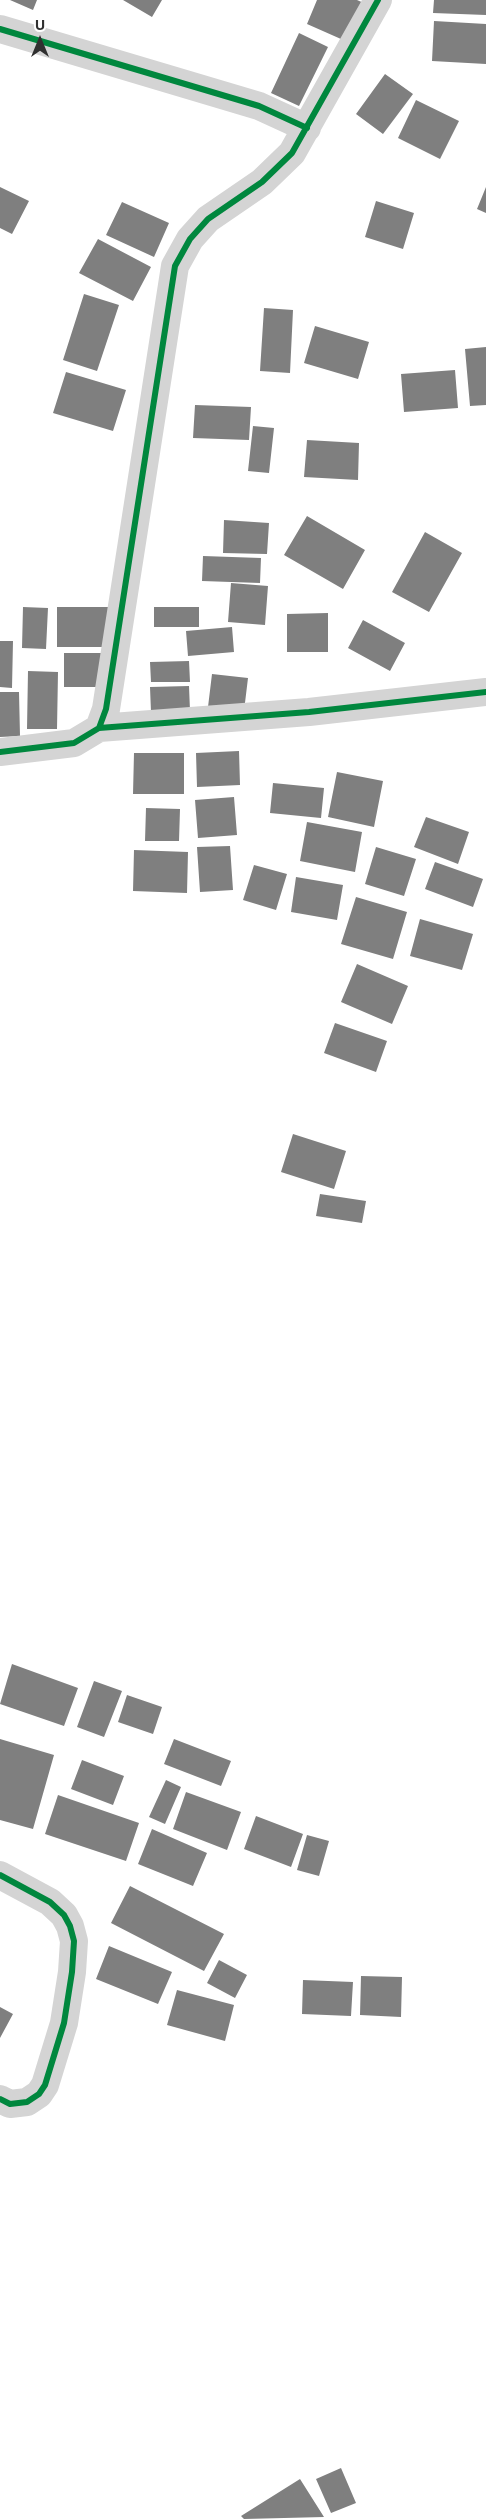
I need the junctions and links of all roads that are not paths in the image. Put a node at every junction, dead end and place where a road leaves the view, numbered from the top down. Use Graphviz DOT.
graph roads {
  1 [pos="378,0"];
  2 [pos="0,29"];
  3 [pos="307,128"];
  4 [pos="486,692"];
  5 [pos="99,728"];
  6 [pos="0,752"];
  7 [pos="0,1875"];
  8 [pos="0,2099"];
  1 -- 3 [label="street"];
  2 -- 3 [label="street"];
  3 -- 5 [label="street"];
  4 -- 5 [label="street"];
  5 -- 6 [label="street"];
  7 -- 8 [label="street"];
}
